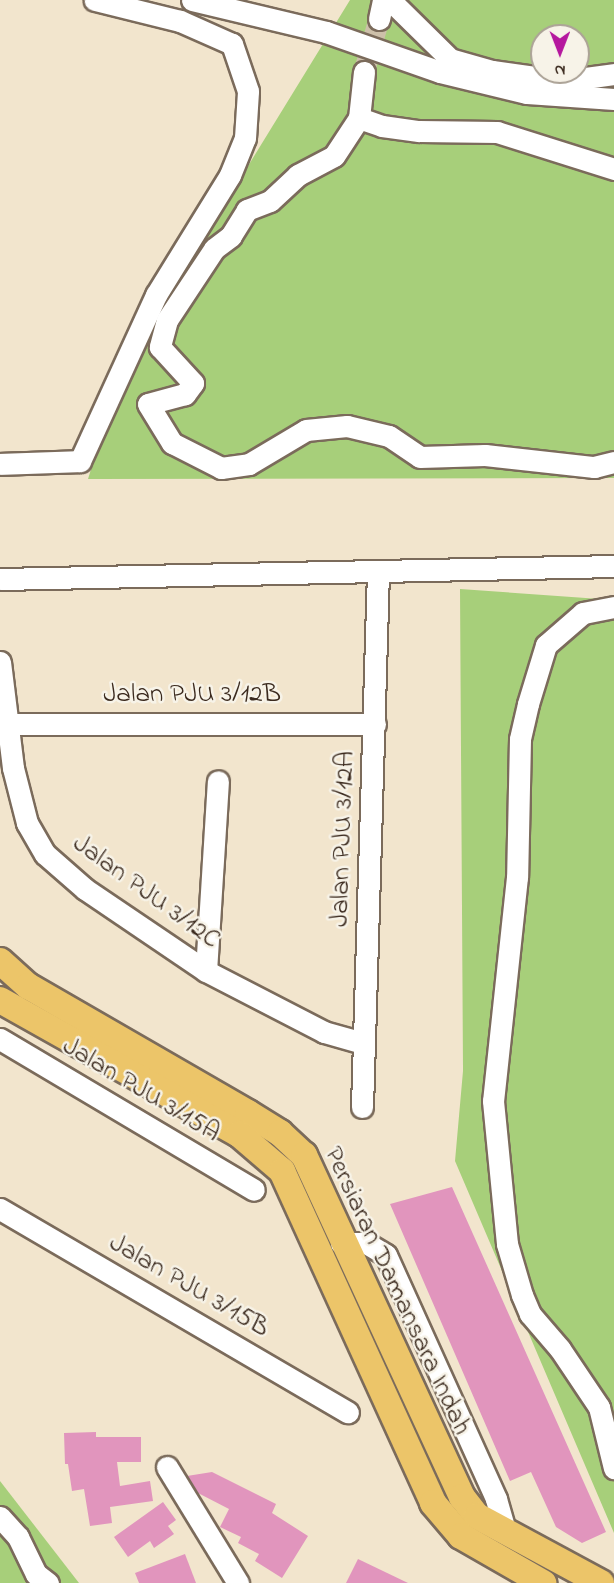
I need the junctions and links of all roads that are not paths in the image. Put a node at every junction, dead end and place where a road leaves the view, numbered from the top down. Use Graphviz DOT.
graph roads {
  1 [pos="95,0"];
  2 [pos="192,0"];
  3 [pos="390,0"];
  4 [pos="364,72"];
  5 [pos="614,74"];
  6 [pos="614,99"];
  7 [pos="358,117"];
  8 [pos="614,169"];
  9 [pos="614,462"];
  10 [pos="0,464"];
  11 [pos="614,566"];
  12 [pos="378,572"];
  13 [pos="0,579"];
  14 [pos="614,607"];
  15 [pos="0,662"];
  16 [pos="8,724"];
  17 [pos="375,724"];
  18 [pos="218,781"];
  19 [pos="0,961"];
  20 [pos="206,971"];
  21 [pos="0,1000"];
  22 [pos="0,1039"];
  23 [pos="363,1043"];
  24 [pos="362,1107"];
  25 [pos="254,1190"];
  26 [pos="0,1209"];
  27 [pos="342,1243"];
  28 [pos="348,1412"];
  29 [pos="166,1467"];
  30 [pos="614,1468"];
  31 [pos="0,1517"];
  32 [pos="505,1531"];
  33 [pos="48,1583"];
  34 [pos="238,1583"];
  35 [pos="543,1583"];
  36 [pos="601,1583"];
  1 -- 10 [label="street"];
  2 -- 6 [label="street"];
  3 -- 5 [label="street"];
  4 -- 7 [label="street"];
  7 -- 8 [label="street"];
  7 -- 9 [label="street"];
  11 -- 12 [label="street"];
  12 -- 13 [label="street"];
  12 -- 17 [label="street, Jalan PJU 3/12A"];
  14 -- 30 [label="street"];
  15 -- 16 [label="street, Jalan PJU 3/12C"];
  16 -- 17 [label="street, Jalan PJU 3/12B"];
  16 -- 20 [label="street, Jalan PJU 3/12C"];
  17 -- 23 [label="street, Jalan PJU 3/12A"];
  18 -- 20 [label="street"];
  19 -- 27 [label="main road, Persiaran Damansara Indah"];
  20 -- 23 [label="street, Jalan PJU 3/12C"];
  21 -- 35 [label="main road, Persiaran Damansara Indah"];
  22 -- 25 [label="street, Jalan PJU 3/15A"];
  23 -- 24 [label="street, Jalan PJU 3/12A"];
  26 -- 28 [label="street, Jalan PJU 3/15B"];
  27 -- 32 [label="main road, Persiaran Damansara Indah"];
  27 -- 32 [label="street"];
  29 -- 34 [label="street"];
  31 -- 33 [label="street"];
  32 -- 36 [label="main road, Persiaran Damansara Indah"];
}
